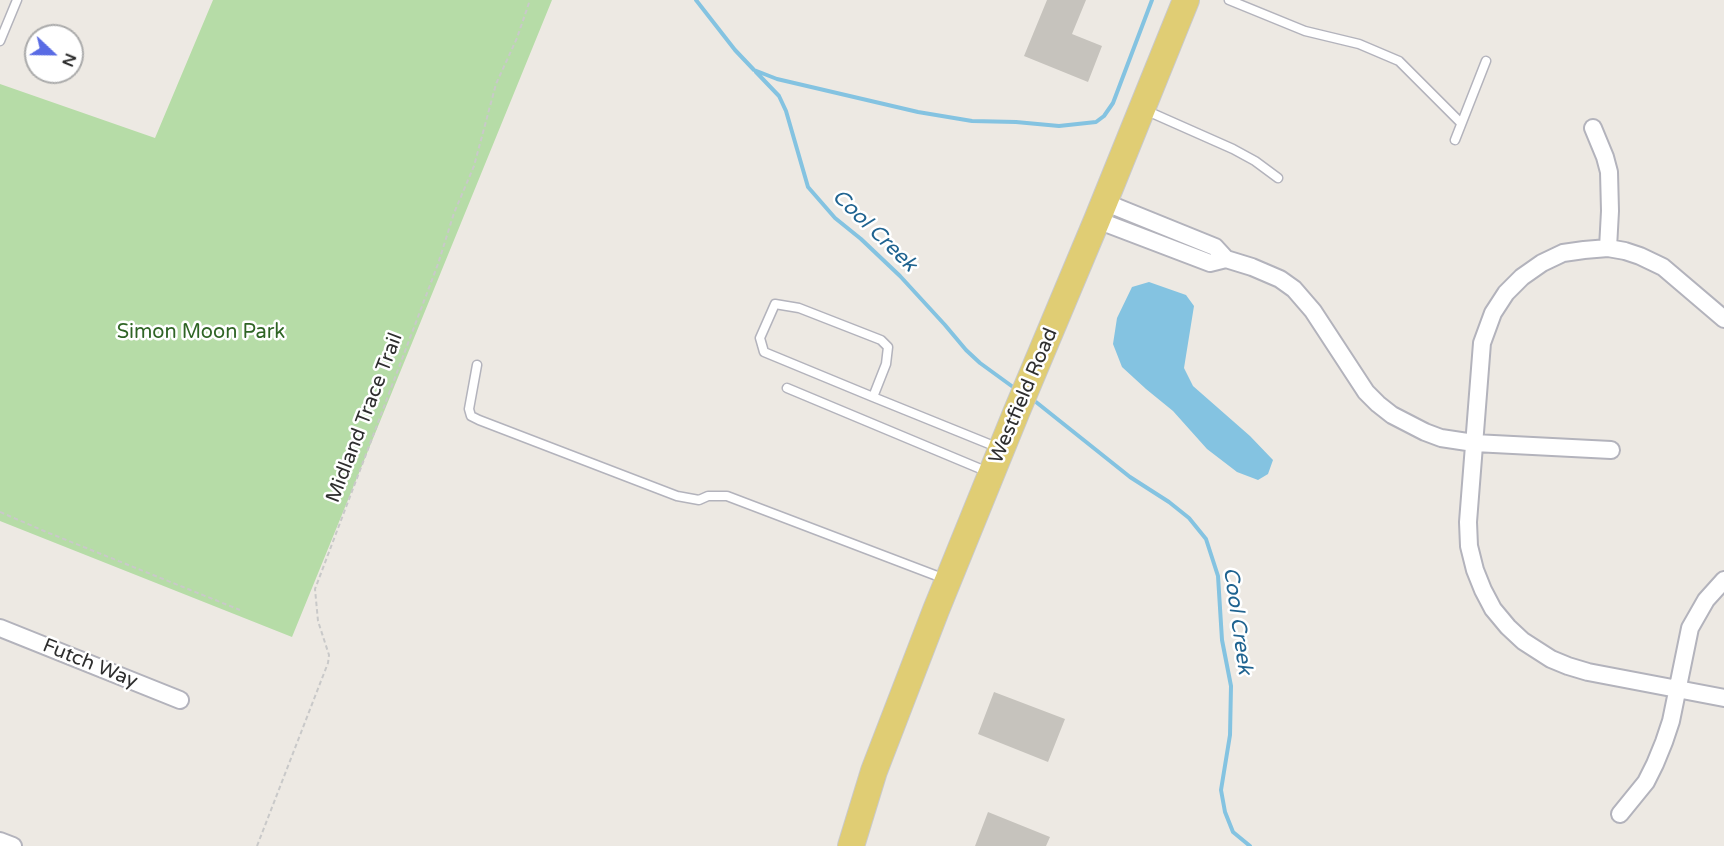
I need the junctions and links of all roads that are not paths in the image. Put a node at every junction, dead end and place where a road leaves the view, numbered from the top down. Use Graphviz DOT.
graph roads {
  1 [pos="17,0"];
  2 [pos="1228,0"];
  3 [pos="1181,11"];
  4 [pos="0,41"];
  5 [pos="1486,61"];
  6 [pos="1142,108"];
  7 [pos="1461,123"];
  8 [pos="1593,128"];
  9 [pos="1455,140"];
  10 [pos="1278,178"];
  11 [pos="1101,211"];
  12 [pos="1608,249"];
  13 [pos="1721,311"];
  14 [pos="477,365"];
  15 [pos="788,388"];
  16 [pos="873,397"];
  17 [pos="1474,443"];
  18 [pos="1002,449"];
  19 [pos="1611,450"];
  20 [pos="991,474"];
  21 [pos="948,580"];
  22 [pos="1724,580"];
  23 [pos="0,628"];
  24 [pos="1677,688"];
  25 [pos="1724,698"];
  26 [pos="180,699"];
  27 [pos="874,771"];
  28 [pos="1620,814"];
  29 [pos="0,841"];
  30 [pos="14,846"];
  31 [pos="833,846"];
  32 [pos="851,846"];
  1 -- 4 [label="lane"];
  2 -- 7 [label="lane"];
  3 -- 6 [label="main road, Westfield Road"];
  5 -- 7 [label="lane"];
  6 -- 10 [label="lane"];
  6 -- 11 [label="main road, Westfield Road"];
  7 -- 9 [label="lane"];
  8 -- 12 [label="street"];
  11 -- 17 [label="street"];
  11 -- 18 [label="main road, Westfield Road"];
  12 -- 13 [label="street"];
  12 -- 17 [label="street"];
  14 -- 21 [label="lane"];
  15 -- 20 [label="lane"];
  16 -- 16 [label="lane"];
  16 -- 18 [label="lane"];
  17 -- 19 [label="street"];
  17 -- 24 [label="street"];
  18 -- 20 [label="main road, Westfield Road"];
  20 -- 21 [label="main road, Westfield Road"];
  21 -- 27 [label="main road, Westfield Road"];
  22 -- 24 [label="street"];
  23 -- 26 [label="street, Futch Way"];
  24 -- 25 [label="street"];
  24 -- 28 [label="street"];
  27 -- 31 [label="main road, Westfield Road"];
  27 -- 32 [label="main road, Westfield Road"];
  29 -- 30 [label="street"];
}
